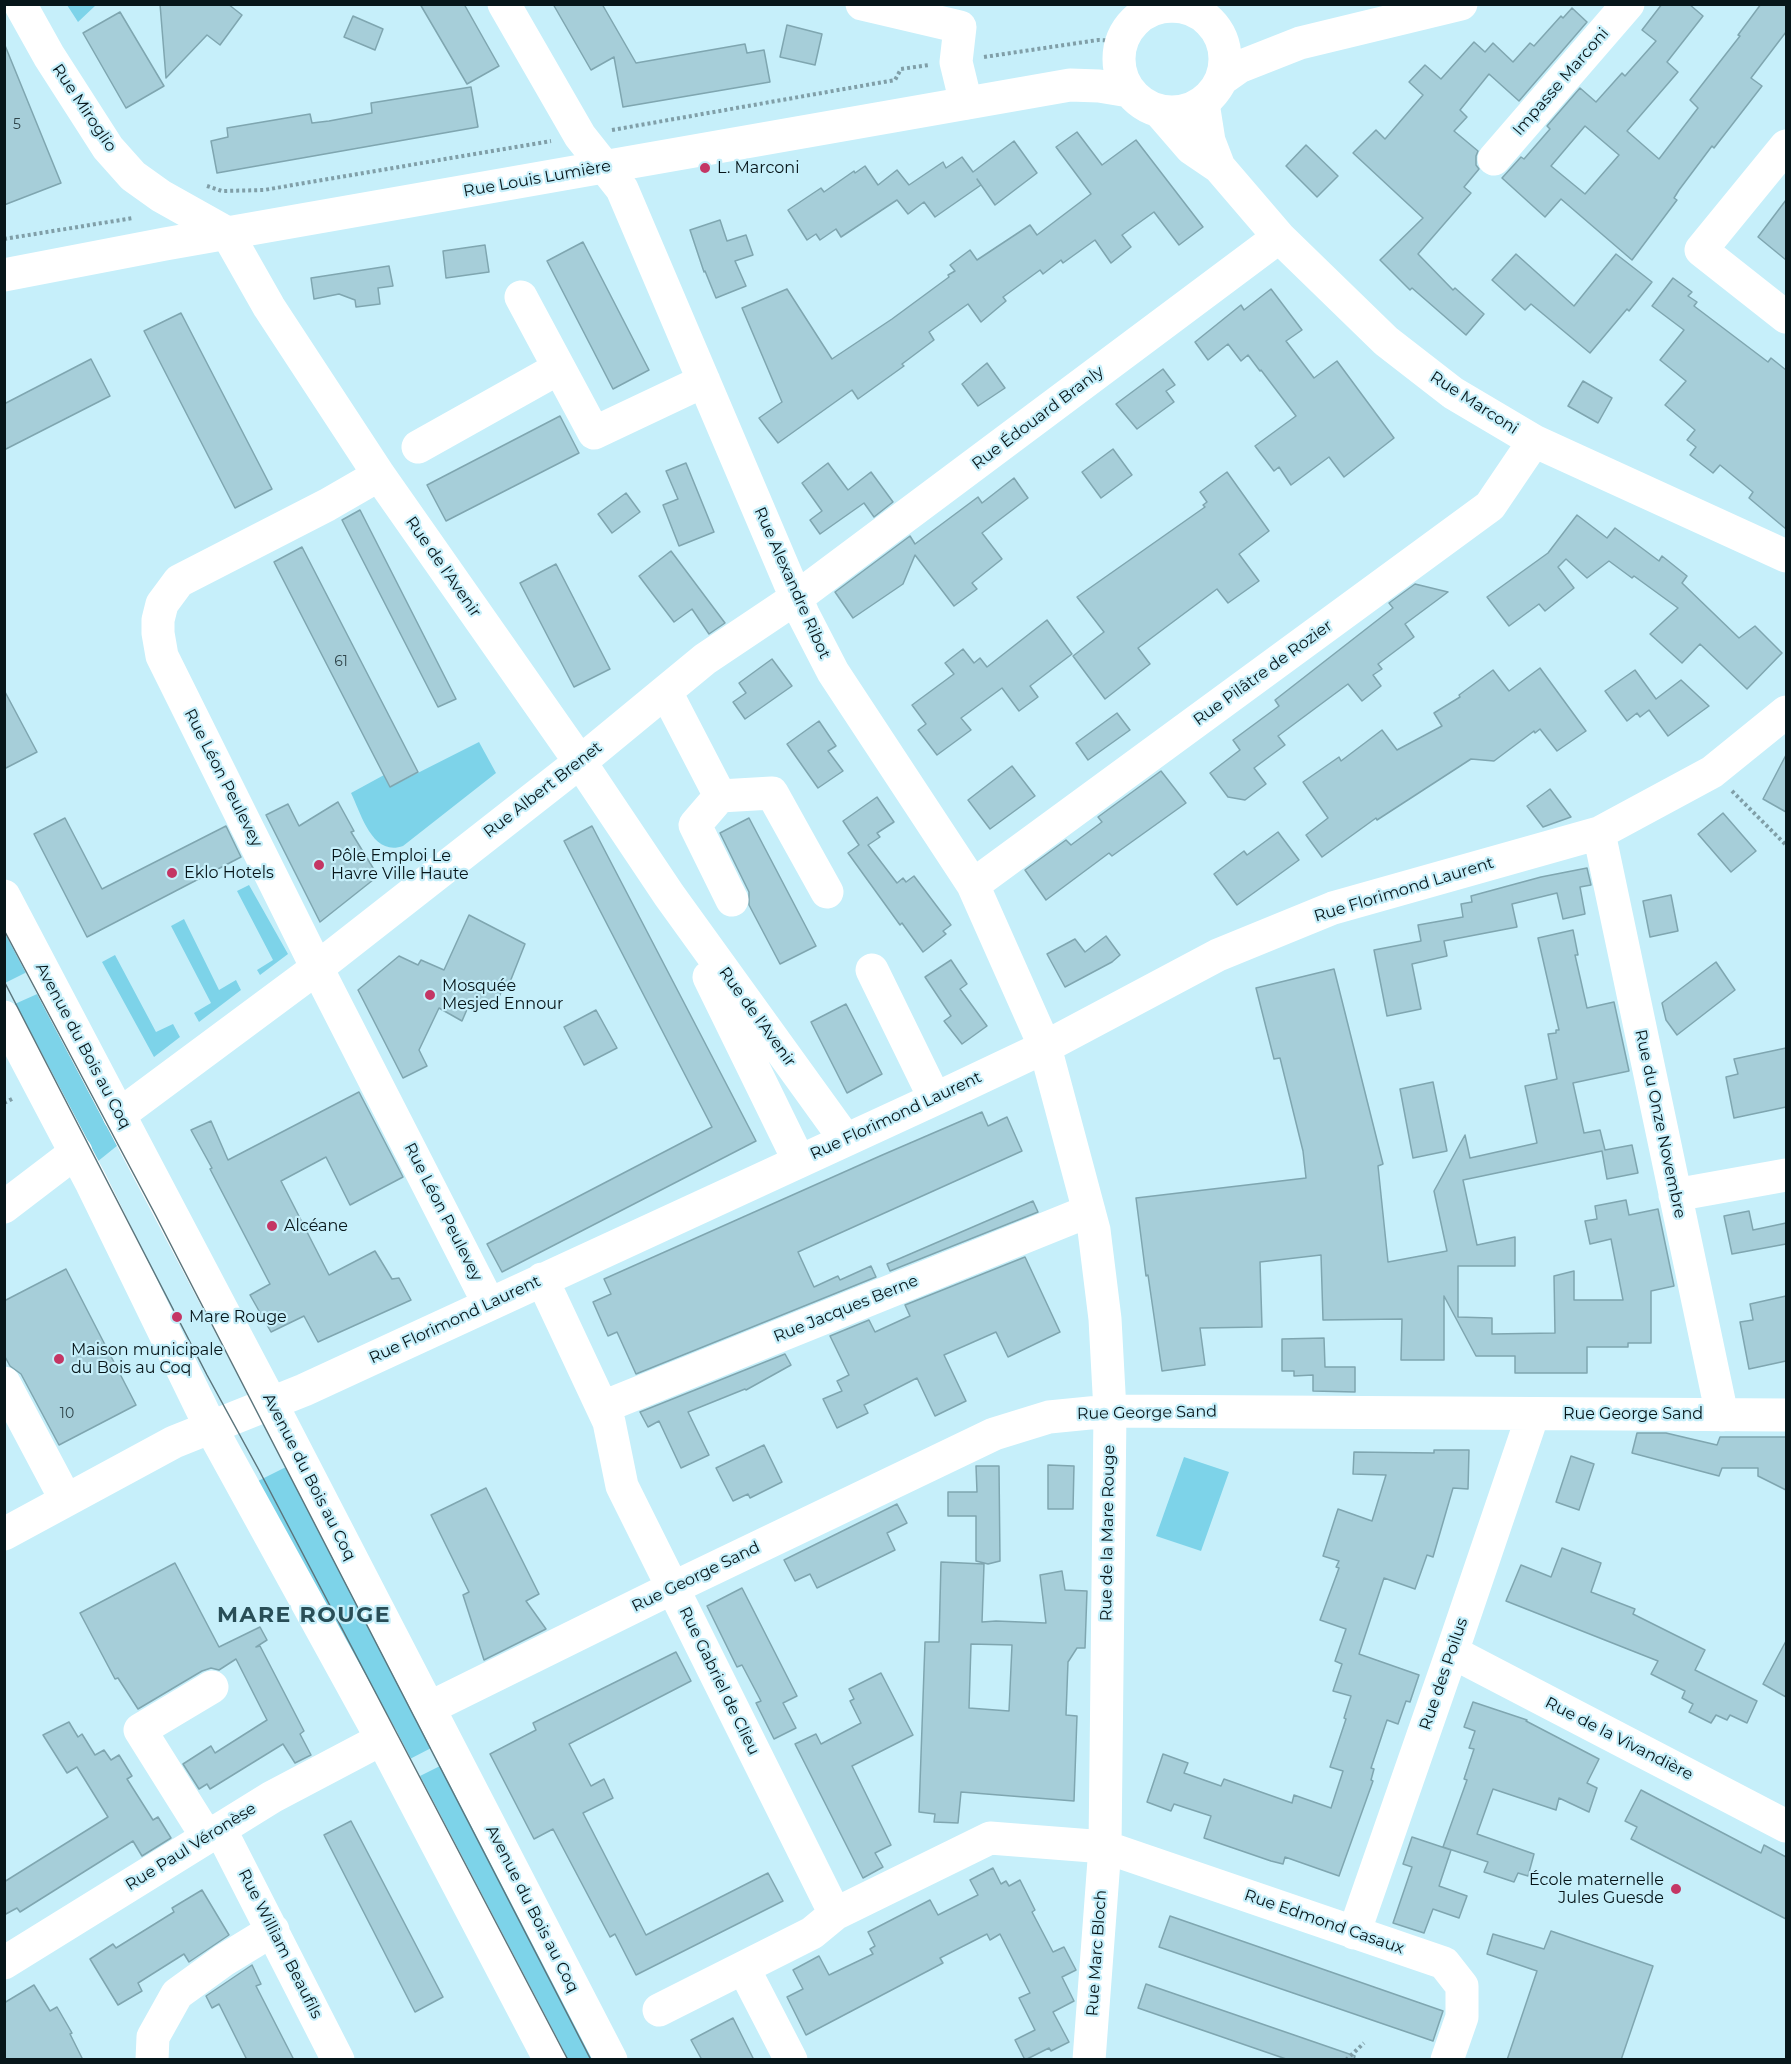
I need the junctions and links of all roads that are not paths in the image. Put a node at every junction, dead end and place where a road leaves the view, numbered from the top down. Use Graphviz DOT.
graph roads {
  1 [pos="20,4"];
  2 [pos="504,4"];
  3 [pos="862,4"];
  4 [pos="1461,4"];
  5 [pos="1628,4"];
  6 [pos="1172,5"];
  7 [pos="1218,31"];
  8 [pos="1300,43"];
  9 [pos="1113,45"];
  10 [pos="1070,84"];
  11 [pos="1129,91"];
  12 [pos="1213,91"];
  13 [pos="966,103"];
  14 [pos="1159,111"];
  15 [pos="1786,146"];
  16 [pos="1494,159"];
  17 [pos="604,167"];
  18 [pos="1219,167"];
  19 [pos="226,233"];
  20 [pos="1280,237"];
  21 [pos="4,275"];
  22 [pos="521,297"];
  23 [pos="1786,317"];
  24 [pos="559,368"];
  25 [pos="704,381"];
  26 [pos="1534,441"];
  27 [pos="418,447"];
  28 [pos="379,476"];
  29 [pos="1786,556"];
  30 [pos="796,598"];
  31 [pos="666,692"];
  32 [pos="1786,712"];
  33 [pos="580,762"];
  34 [pos="720,796"];
  35 [pos="1599,833"];
  36 [pos="973,885"];
  37 [pos="827,892"];
  38 [pos="669,895"];
  39 [pos="4,896"];
  40 [pos="732,900"];
  41 [pos="318,968"];
  42 [pos="872,970"];
  43 [pos="4,1017"];
  44 [pos="1045,1047"];
  45 [pos="935,1099"];
  46 [pos="119,1115"];
  47 [pos="844,1139"];
  48 [pos="76,1152"];
  49 [pos="799,1161"];
  50 [pos="1786,1175"];
  51 [pos="1675,1195"];
  52 [pos="4,1208"];
  53 [pos="1089,1211"];
  54 [pos="542,1279"];
  55 [pos="489,1304"];
  56 [pos="4,1383"];
  57 [pos="271,1403"];
  58 [pos="603,1407"];
  59 [pos="1110,1411"];
  60 [pos="1533,1414"];
  61 [pos="1722,1415"];
  62 [pos="1786,1415"];
  63 [pos="211,1428"];
  64 [pos="66,1500"];
  65 [pos="4,1534"];
  66 [pos="673,1588"];
  67 [pos="1452,1652"];
  68 [pos="212,1687"];
  69 [pos="429,1708"];
  70 [pos="382,1739"];
  71 [pos="1786,1826"];
  72 [pos="214,1833"];
  73 [pos="1104,1847"];
  74 [pos="835,1914"];
  75 [pos="273,1930"];
  76 [pos="1354,1933"];
  77 [pos="4,1964"];
  78 [pos="744,1969"];
  79 [pos="659,2010"];
  80 [pos="152,2060"];
  81 [pos="338,2060"];
  82 [pos="550,2060"];
  83 [pos="611,2060"];
  84 [pos="791,2060"];
  85 [pos="1089,2060"];
  86 [pos="1447,2060"];
  1 -- 19 [label="street, Rue Miroglio"];
  2 -- 17 [label="street, Rue Alexandre Ribot"];
  3 -- 13 [label="street"];
  4 -- 8 [label="street"];
  5 -- 16 [label="street, Impasse Marconi"];
  6 -- 7 [label="street"];
  6 -- 9 [label="street"];
  7 -- 8 [label="street"];
  7 -- 12 [label="street"];
  8 -- 12 [label="street"];
  9 -- 10 [label="street, Rue Louis Lumière"];
  9 -- 11 [label="street"];
  10 -- 11 [label="street, Rue Louis Lumière"];
  10 -- 13 [label="street, Rue Louis Lumière"];
  11 -- 14 [label="street"];
  12 -- 14 [label="street"];
  12 -- 18 [label="street, Rue Marconi"];
  13 -- 17 [label="street, Rue Louis Lumière"];
  14 -- 18 [label="street, Rue Marconi"];
  15 -- 23 [label="street"];
  17 -- 19 [label="street, Rue Louis Lumière"];
  17 -- 25 [label="street, Rue Alexandre Ribot"];
  18 -- 20 [label="street, Rue Marconi"];
  19 -- 21 [label="street, Rue Louis Lumière"];
  19 -- 28 [label="street, Rue de l'Avenir"];
  20 -- 26 [label="street, Rue Marconi"];
  20 -- 30 [label="street, Rue Édouard Branly"];
  22 -- 24 [label="street"];
  24 -- 25 [label="street"];
  24 -- 27 [label="street"];
  25 -- 30 [label="street, Rue Alexandre Ribot"];
  26 -- 29 [label="street, Rue Marconi"];
  26 -- 36 [label="street, Rue Pilâtre de Rozier"];
  28 -- 33 [label="street, Rue de l'Avenir"];
  28 -- 41 [label="street, Rue Léon Peulevey"];
  30 -- 31 [label="street, Rue Albert Brenet"];
  30 -- 36 [label="street, Rue Alexandre Ribot"];
  31 -- 33 [label="street, Rue Albert Brenet"];
  31 -- 34 [label="street"];
  32 -- 35 [label="street, Rue Florimond Laurent"];
  33 -- 38 [label="street, Rue de l'Avenir"];
  33 -- 41 [label="street, Rue Albert Brenet"];
  34 -- 37 [label="street"];
  34 -- 40 [label="street"];
  35 -- 44 [label="street, Rue Florimond Laurent"];
  35 -- 51 [label="street, Rue du Onze Novembre"];
  36 -- 44 [label="street, Rue Alexandre Ribot"];
  38 -- 47 [label="street, Rue de l'Avenir"];
  38 -- 49 [label="street, Rue de l'Avenir"];
  39 -- 46 [label="street, Avenue du Bois au Coq"];
  41 -- 46 [label="street, Rue Albert Brenet"];
  41 -- 55 [label="street, Rue Léon Peulevey"];
  42 -- 45 [label="street"];
  43 -- 48 [label="street"];
  44 -- 45 [label="street, Rue Florimond Laurent"];
  44 -- 53 [label="street, Rue de la Mare Rouge"];
  45 -- 47 [label="street, Rue Florimond Laurent"];
  46 -- 57 [label="street, Avenue du Bois au Coq"];
  47 -- 49 [label="street, Rue Florimond Laurent"];
  48 -- 52 [label="street"];
  48 -- 63 [label="street"];
  49 -- 54 [label="street, Rue Florimond Laurent"];
  50 -- 51 [label="street"];
  51 -- 61 [label="street, Rue du Onze Novembre"];
  53 -- 58 [label="street, Rue Jacques Berne"];
  53 -- 59 [label="street, Rue de la Mare Rouge"];
  54 -- 55 [label="street, Rue Florimond Laurent"];
  54 -- 58 [label="street, Rue Gabriel de Clieu"];
  55 -- 57 [label="street, Rue Florimond Laurent"];
  56 -- 64 [label="street"];
  57 -- 63 [label="street, Rue Florimond Laurent"];
  57 -- 69 [label="street, Avenue du Bois au Coq"];
  58 -- 66 [label="street, Rue Gabriel de Clieu"];
  59 -- 60 [label="street, Rue George Sand"];
  59 -- 66 [label="street, Rue George Sand"];
  59 -- 73 [label="street, Rue de la Mare Rouge"];
  60 -- 61 [label="street, Rue George Sand"];
  60 -- 67 [label="street, Rue des Poilus"];
  61 -- 62 [label="street, Rue George Sand"];
  63 -- 64 [label="street, Rue Florimond Laurent"];
  63 -- 70 [label="street"];
  64 -- 65 [label="street, Rue Florimond Laurent"];
  66 -- 69 [label="street, Rue George Sand"];
  66 -- 74 [label="street, Rue Gabriel de Clieu"];
  67 -- 71 [label="street, Rue de la Vivandière"];
  67 -- 76 [label="street, Rue des Poilus"];
  68 -- 72 [label="street, Rue William Beaufils"];
  69 -- 83 [label="street, Avenue du Bois au Coq"];
  70 -- 72 [label="street, Rue Paul Véronèse"];
  70 -- 82 [label="street"];
  72 -- 75 [label="street, Rue William Beaufils"];
  72 -- 77 [label="street, Rue Paul Véronèse"];
  73 -- 74 [label="street"];
  73 -- 76 [label="street, Rue Edmond Casaux"];
  73 -- 85 [label="street, Rue Marc Bloch"];
  74 -- 78 [label="street"];
  75 -- 80 [label="street"];
  75 -- 81 [label="street, Rue William Beaufils"];
  76 -- 86 [label="street, Rue Edmond Casaux"];
  78 -- 79 [label="street"];
  78 -- 84 [label="street"];
}
